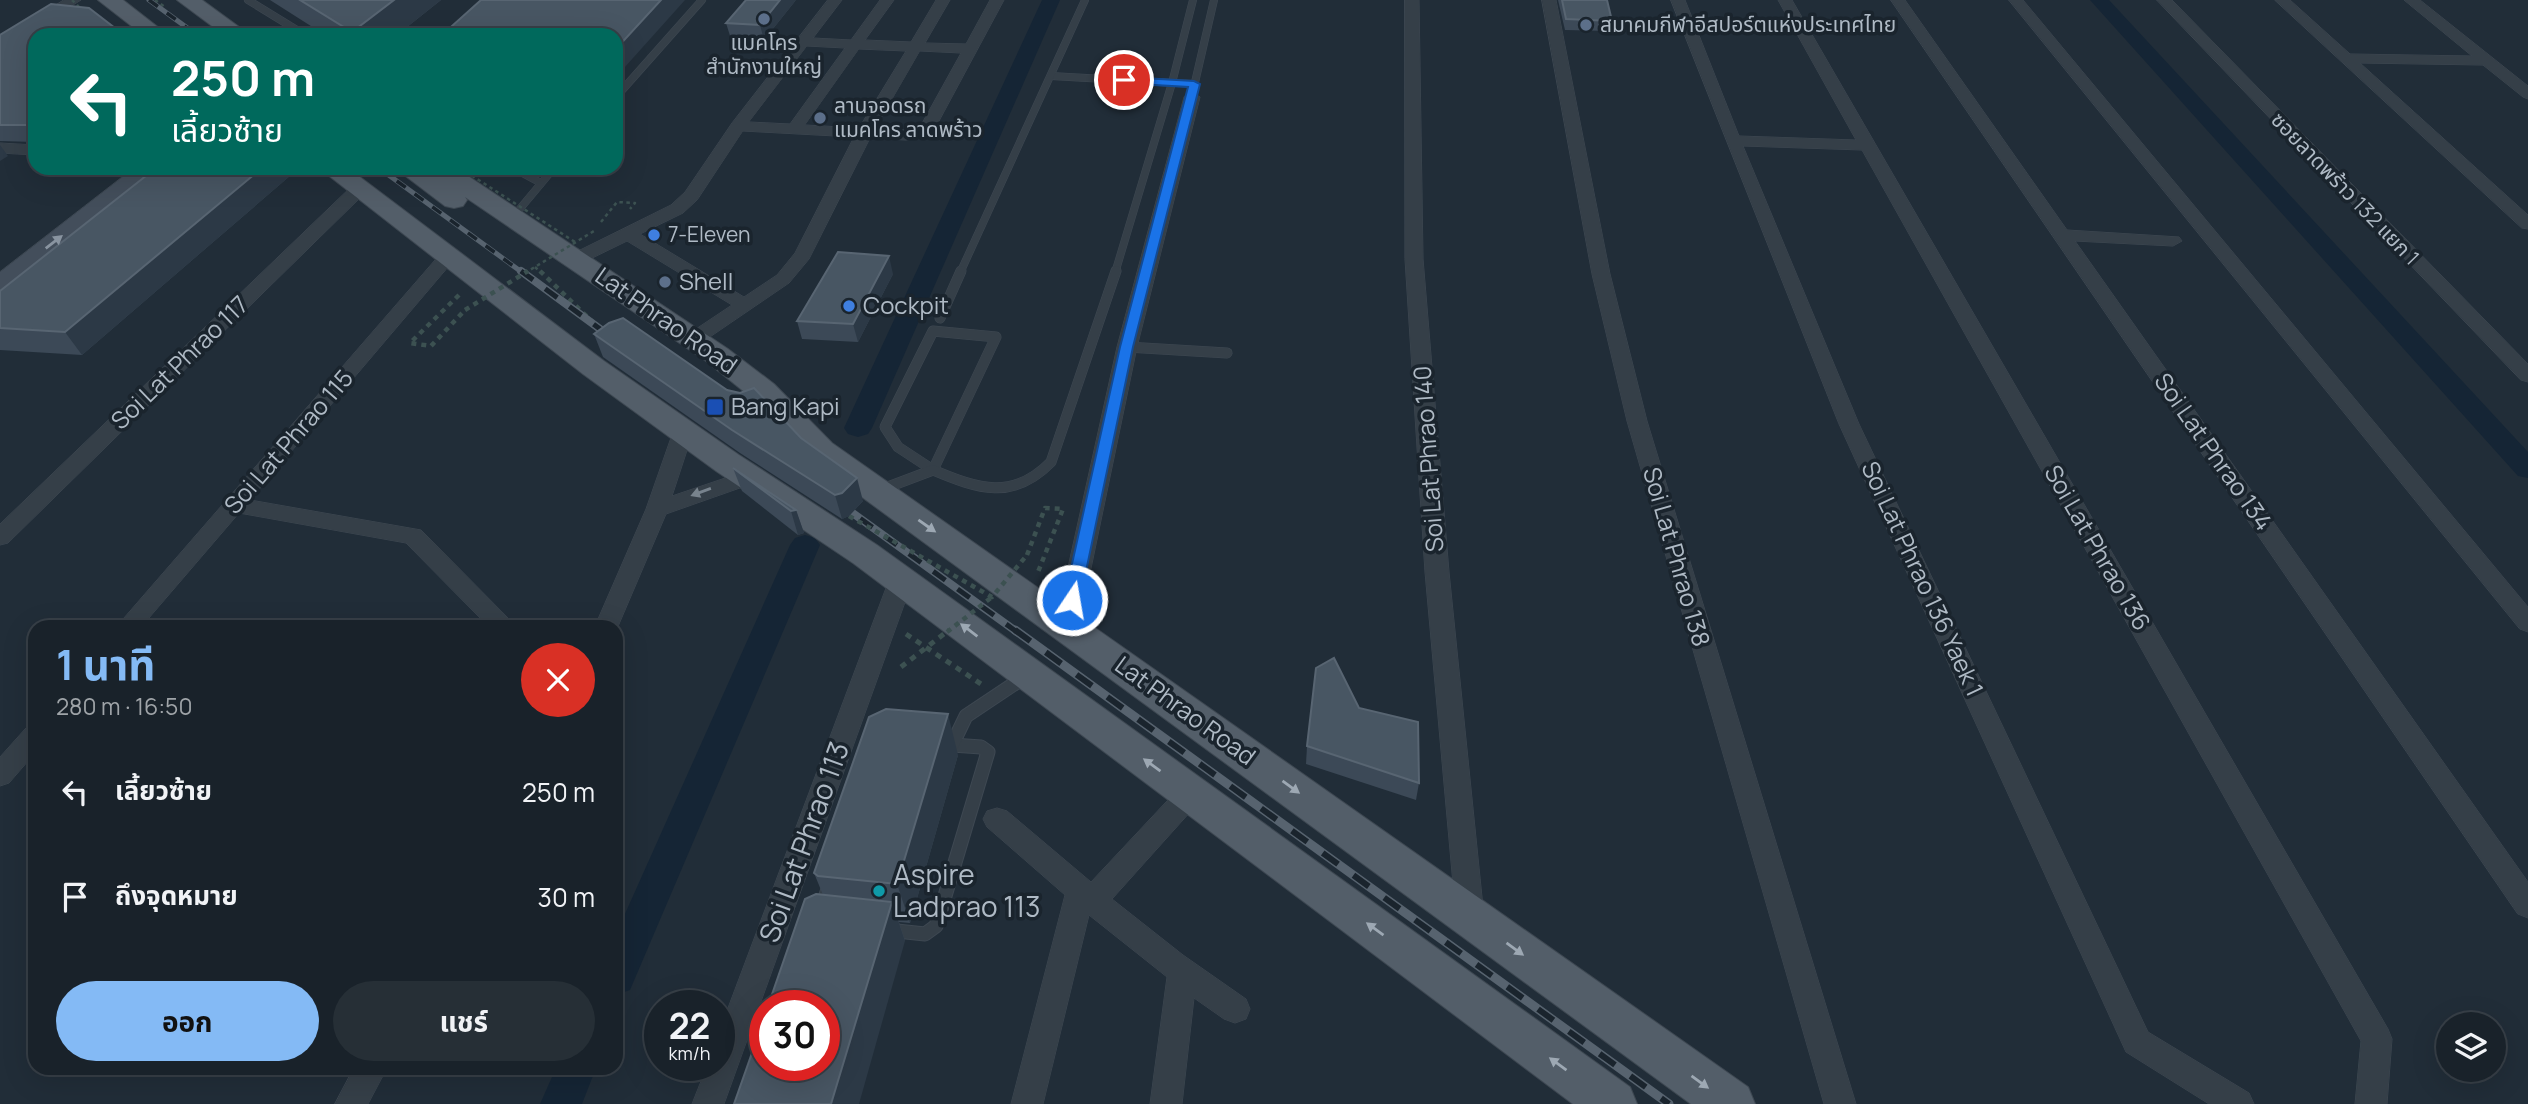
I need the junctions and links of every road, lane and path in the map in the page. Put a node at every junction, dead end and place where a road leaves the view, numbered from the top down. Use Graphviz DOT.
graph roads {
  1 [pos="73,0"];
  2 [pos="109,0"];
  3 [pos="131,0"];
  4 [pos="168,0"];
  5 [pos="188,0"];
  6 [pos="248,0"];
  7 [pos="702,0"];
  8 [pos="835,0"];
  9 [pos="887,0"];
  10 [pos="943,0"];
  11 [pos="997,0"];
  12 [pos="1084,0"];
  13 [pos="1193,0"];
  14 [pos="1214,0"];
  15 [pos="1412,0"];
  16 [pos="1549,0"];
  17 [pos="1678,0"];
  18 [pos="1784,0"];
  19 [pos="1898,0"];
  20 [pos="2016,0"];
  21 [pos="2164,0"];
  22 [pos="2282,0"];
  23 [pos="2411,0"];
  24 [pos="75,16"];
  25 [pos="28,28"];
  26 [pos="29,28"];
  27 [pos="147,28"];
  28 [pos="169,28"];
  29 [pos="208,28"];
  30 [pos="229,28"];
  31 [pos="294,28"];
  32 [pos="804,42"];
  33 [pos="855,44"];
  34 [pos="0,46"];
  35 [pos="914,47"];
  36 [pos="970,49"];
  37 [pos="2346,58"];
  38 [pos="2487,61"];
  39 [pos="1051,76"];
  40 [pos="1172,83"];
  41 [pos="623,89"];
  42 [pos="1193,91"];
  43 [pos="2528,94"];
  44 [pos="738,126"];
  45 [pos="794,129"];
  46 [pos="864,133"];
  47 [pos="1733,141"];
  48 [pos="1867,145"];
  49 [pos="0,148"];
  50 [pos="28,150"];
  51 [pos="28,151"];
  52 [pos="0,167"];
  53 [pos="140,175"];
  54 [pos="169,175"];
  55 [pos="350,175"];
  56 [pos="422,175"];
  57 [pos="450,175"];
  58 [pos="470,175"];
  59 [pos="526,175"];
  60 [pos="548,175"];
  61 [pos="541,183"];
  62 [pos="513,217"];
  63 [pos="2528,224"];
  64 [pos="628,234"];
  65 [pos="2062,234"];
  66 [pos="2172,241"];
  67 [pos="578,253"];
  68 [pos="448,256"];
  69 [pos="534,282"];
  70 [pos="5,293"];
  71 [pos="455,296"];
  72 [pos="745,305"];
  73 [pos="940,318"];
  74 [pos="608,337"];
  75 [pos="694,339"];
  76 [pos="1126,347"];
  77 [pos="1227,353"];
  78 [pos="2528,376"];
  79 [pos="683,432"];
  80 [pos="821,451"];
  81 [pos="933,470"];
  82 [pos="746,478"];
  83 [pos="877,491"];
  84 [pos="234,505"];
  85 [pos="657,509"];
  86 [pos="849,516"];
  87 [pos="0,537"];
  88 [pos="865,554"];
  89 [pos="901,580"];
  90 [pos="992,597"];
  91 [pos="1028,598"];
  92 [pos="134,620"];
  93 [pos="496,620"];
  94 [pos="610,620"];
  95 [pos="885,621"];
  96 [pos="2528,623"];
  97 [pos="1067,626"];
  98 [pos="902,643"];
  99 [pos="923,645"];
  100 [pos="902,655"];
  101 [pos="1029,675"];
  102 [pos="998,695"];
  103 [pos="28,743"];
  104 [pos="952,745"];
  105 [pos="0,775"];
  106 [pos="1191,793"];
  107 [pos="998,819"];
  108 [pos="1086,897"];
  109 [pos="2528,905"];
  110 [pos="1470,917"];
  111 [pos="831,924"];
  112 [pos="815,929"];
  113 [pos="1182,973"];
  114 [pos="1235,1009"];
  115 [pos="367,1075"];
  116 [pos="351,1104"];
  117 [pos="708,1104"];
  118 [pos="1027,1104"];
  119 [pos="1166,1104"];
  120 [pos="1613,1104"];
  121 [pos="1731,1104"];
  122 [pos="1840,1104"];
  123 [pos="2238,1104"];
  124 [pos="2371,1104"];
  1 -- 24 [label="path, bridge"];
  1 -- 26 [label="street"];
  2 -- 27 [label="main road"];
  3 -- 28 [label="main road"];
  4 -- 29 [label="main road"];
  5 -- 30 [label="main road"];
  6 -- 31 [label="lane"];
  7 -- 41 [label="lane"];
  8 -- 32 [label="street"];
  9 -- 33 [label="street"];
  10 -- 35 [label="street"];
  11 -- 36 [label="street"];
  12 -- 39 [label="lane"];
  13 -- 40 [label="lane"];
  14 -- 42 [label="lane"];
  15 -- 110 [label="street, Soi Lat Phrao 140"];
  16 -- 122 [label="street, Soi Lat Phrao 138"];
  17 -- 47 [label="street, Soi Lat Phrao 136 Yaek 1"];
  18 -- 48 [label="street, Soi Lat Phrao 136"];
  19 -- 65 [label="street, Soi Lat Phrao 134"];
  20 -- 96 [label="street"];
  21 -- 78 [label="street, ซอยลาดพร้าว 132 แยก 1"];
  22 -- 37 [label="street"];
  23 -- 38 [label="street"];
  25 -- 34 [label="street"];
  32 -- 33 [label="street"];
  32 -- 44 [label="street"];
  33 -- 35 [label="street"];
  33 -- 45 [label="street"];
  35 -- 36 [label="street"];
  35 -- 46 [label="street"];
  36 -- 46 [label="street"];
  37 -- 38 [label="street"];
  37 -- 63 [label="street"];
  38 -- 43 [label="street"];
  39 -- 40 [label="lane"];
  39 -- 73 [label="lane"];
  40 -- 42 [label="lane"];
  40 -- 81 [label="lane"];
  42 -- 76 [label="street"];
  44 -- 45 [label="street"];
  44 -- 64 [label="street"];
  45 -- 46 [label="street"];
  46 -- 72 [label="street"];
  47 -- 48 [label="street"];
  47 -- 123 [label="street, Soi Lat Phrao 136 Yaek 1"];
  48 -- 124 [label="street, Soi Lat Phrao 136"];
  49 -- 50 [label="street"];
  51 -- 52 [label="street"];
  70 -- 53 [label="street, one-way"];
  54 -- 70 [label="street"];
  55 -- 68 [label="main road"];
  55 -- 69 [label="main road"];
  55 -- 87 [label="street, Soi Lat Phrao 117"];
  56 -- 67 [label="main road"];
  57 -- 62 [label="main road, Lat Phrao Road"];
  58 -- 67 [label="path, bridge"];
  59 -- 61 [label="lane"];
  60 -- 61 [label="lane"];
  61 -- 62 [label="lane"];
  62 -- 67 [label="main road, Lat Phrao Road"];
  64 -- 67 [label="street"];
  64 -- 72 [label="street"];
  65 -- 66 [label="street"];
  65 -- 109 [label="street, Soi Lat Phrao 134"];
  67 -- 69 [label="path, bridge"];
  67 -- 75 [label="main road, Lat Phrao Road"];
  67 -- 80 [label="main road"];
  68 -- 79 [label="main road"];
  68 -- 84 [label="street, Soi Lat Phrao 115"];
  69 -- 71 [label="path, bridge"];
  69 -- 74 [label="path"];
  69 -- 88 [label="main road"];
  72 -- 75 [label="street"];
  75 -- 80 [label="main road, Lat Phrao Road"];
  76 -- 77 [label="lane"];
  76 -- 97 [label="street"];
  79 -- 82 [label="main road"];
  79 -- 85 [label="street"];
  80 -- 83 [label="main road, Lat Phrao Road"];
  81 -- 81 [label="lane"];
  81 -- 83 [label="lane"];
  82 -- 85 [label="street, one-way"];
  82 -- 88 [label="main road"];
  83 -- 91 [label="main road, Lat Phrao Road, one-way"];
  84 -- 92 [label="street, Soi Lat Phrao 115"];
  84 -- 93 [label="street"];
  85 -- 94 [label="street"];
  86 -- 90 [label="path, bridge"];
  88 -- 89 [label="main road"];
  89 -- 95 [label="street, Soi Lat Phrao 113"];
  101 -- 89 [label="main road, one-way"];
  90 -- 91 [label="path, bridge"];
  90 -- 100 [label="path, bridge"];
  91 -- 97 [label="main road, Lat Phrao Road"];
  95 -- 99 [label="path"];
  95 -- 117 [label="street, Soi Lat Phrao 113"];
  97 -- 110 [label="main road, Lat Phrao Road, one-way"];
  98 -- 99 [label="path"];
  99 -- 102 [label="path"];
  101 -- 102 [label="lane"];
  106 -- 101 [label="main road, one-way"];
  102 -- 104 [label="lane"];
  103 -- 105 [label="street"];
  104 -- 111 [label="lane"];
  104 -- 111 [label="lane"];
  106 -- 108 [label="street"];
  120 -- 106 [label="main road, one-way"];
  107 -- 108 [label="street"];
  108 -- 113 [label="street"];
  108 -- 118 [label="street"];
  110 -- 121 [label="main road, Lat Phrao Road, one-way"];
  111 -- 112 [label="lane"];
  113 -- 114 [label="street"];
  113 -- 119 [label="street"];
  115 -- 116 [label="street"];
}
